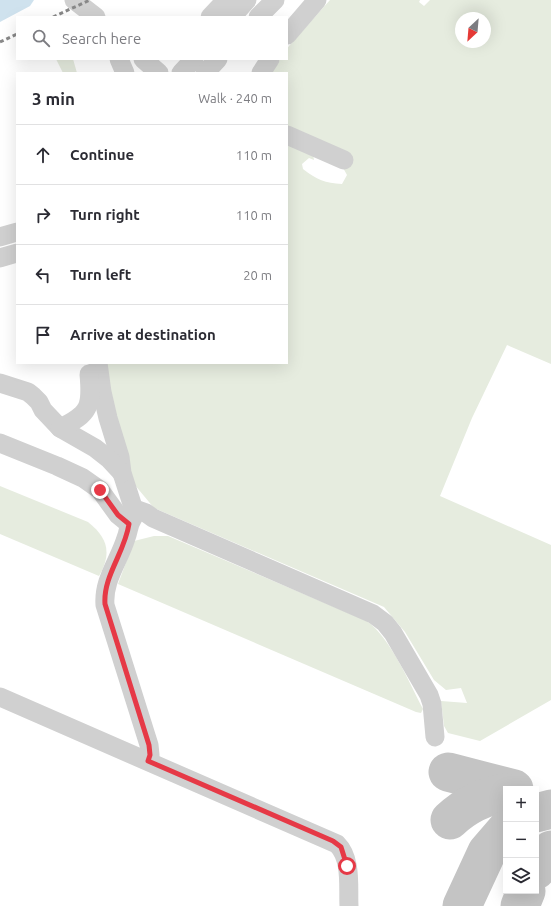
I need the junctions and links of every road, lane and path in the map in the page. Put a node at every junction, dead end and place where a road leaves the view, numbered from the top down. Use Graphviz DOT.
graph roads {
  1 [pos="226,0"];
  2 [pos="248,0"];
  3 [pos="275,0"];
  4 [pos="317,0"];
  5 [pos="82,7"];
  6 [pos="95,16"];
  7 [pos="211,16"];
  8 [pos="233,16"];
  9 [pos="259,16"];
  10 [pos="288,34"];
  11 [pos="119,60"];
  12 [pos="144,60"];
  13 [pos="193,60"];
  14 [pos="217,60"];
  15 [pos="269,60"];
  16 [pos="125,72"];
  17 [pos="158,72"];
  18 [pos="182,72"];
  19 [pos="206,72"];
  20 [pos="262,72"];
  21 [pos="288,135"];
  22 [pos="344,160"];
  23 [pos="16,232"];
  24 [pos="0,237"];
  25 [pos="16,253"];
  26 [pos="0,258"];
  27 [pos="88,364"];
  28 [pos="98,364"];
  29 [pos="0,383"];
  30 [pos="60,428"];
  31 [pos="0,443"];
  32 [pos="122,473"];
  33 [pos="130,516"];
  34 [pos="0,697"];
  35 [pos="435,737"];
  36 [pos="148,761"];
  37 [pos="349,906"];
  1 -- 7 [label="street"];
  2 -- 8 [label="street"];
  3 -- 9 [label="street"];
  4 -- 10 [label="street"];
  5 -- 6 [label="street"];
  11 -- 16 [label="street"];
  12 -- 17 [label="street"];
  13 -- 18 [label="street"];
  14 -- 19 [label="street"];
  15 -- 20 [label="street"];
  21 -- 22 [label="street"];
  23 -- 24 [label="street"];
  25 -- 26 [label="street"];
  27 -- 30 [label="street"];
  28 -- 32 [label="street"];
  29 -- 30 [label="street"];
  30 -- 32 [label="street"];
  31 -- 33 [label="street"];
  32 -- 33 [label="street"];
  33 -- 35 [label="street"];
  33 -- 36 [label="street"];
  34 -- 36 [label="street"];
  36 -- 37 [label="street"];
}
